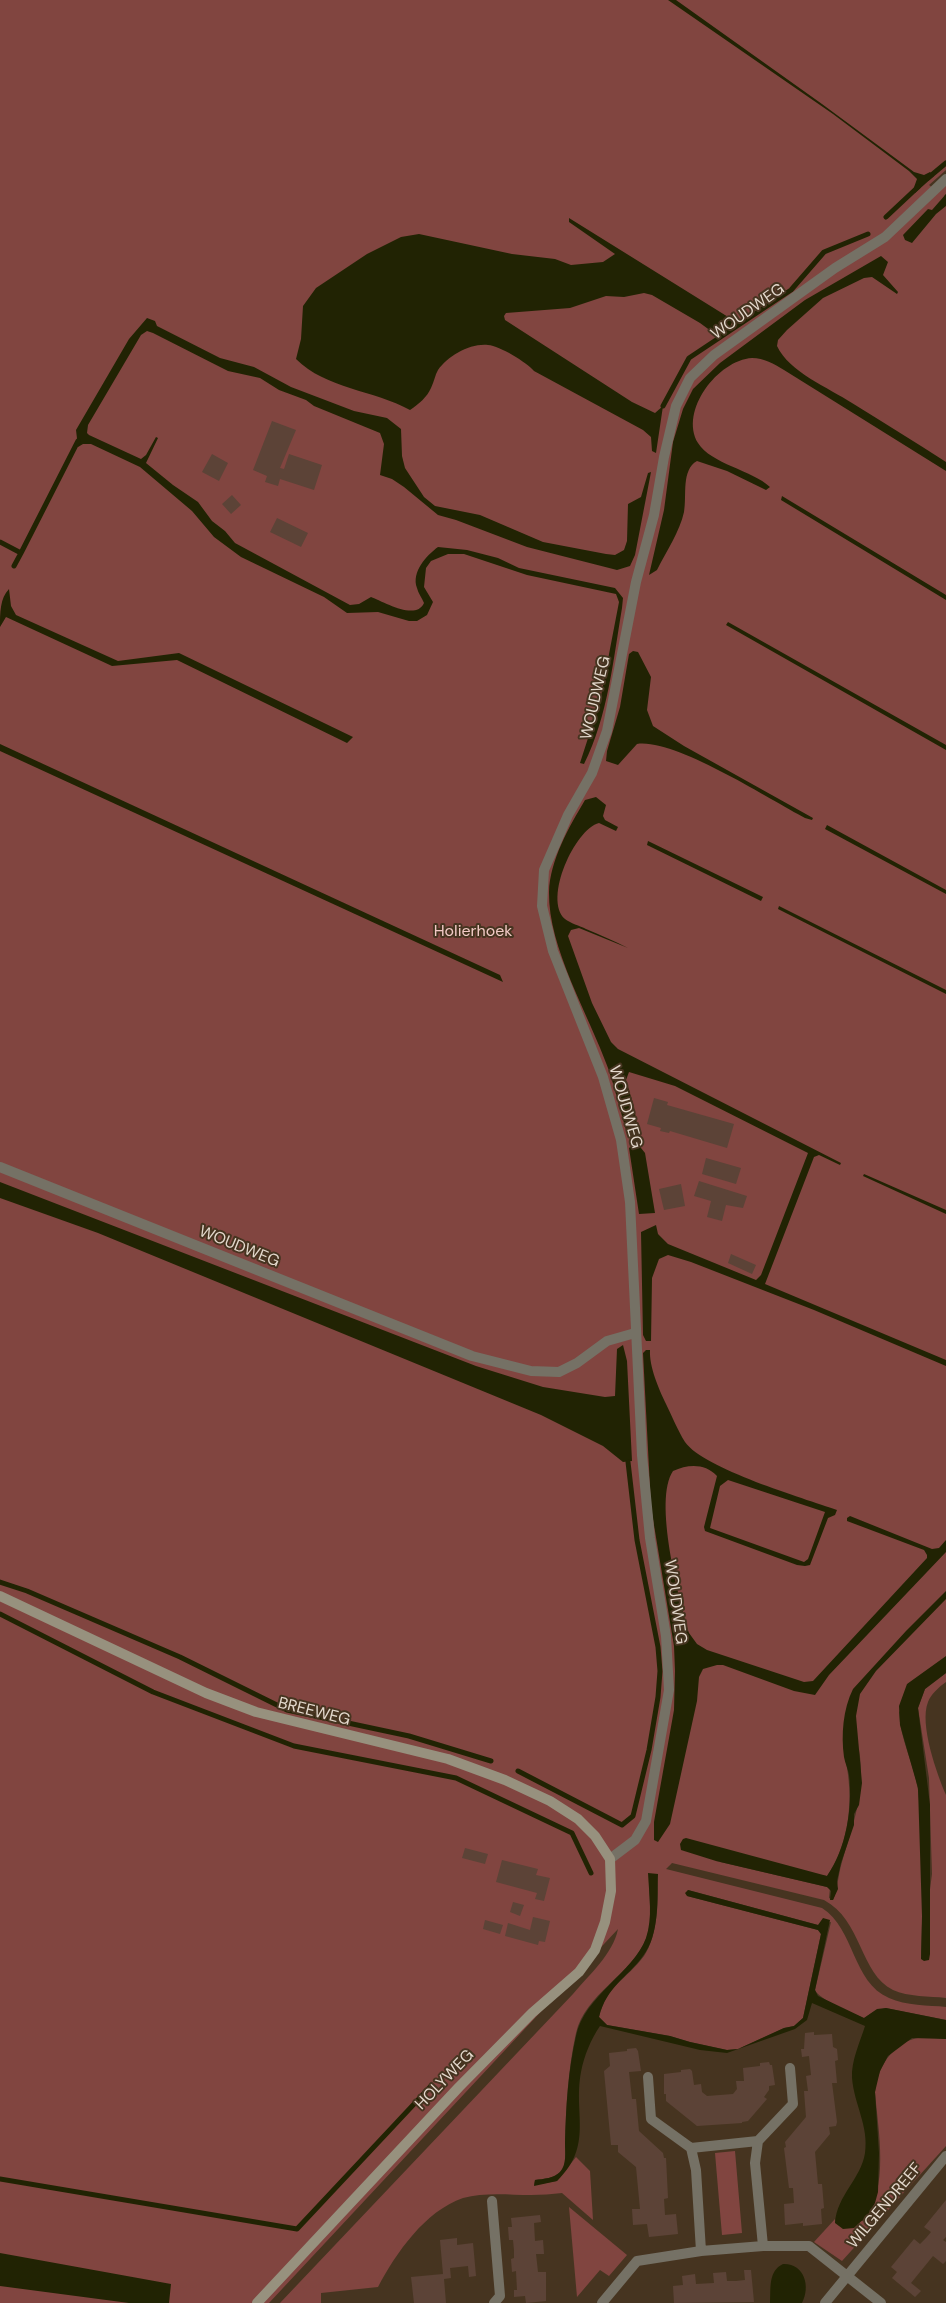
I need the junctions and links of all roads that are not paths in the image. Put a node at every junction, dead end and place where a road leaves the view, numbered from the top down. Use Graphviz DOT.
graph roads {
  1 [pos="946,179"];
  2 [pos="0,1167"];
  3 [pos="635,1333"];
  4 [pos="0,1596"];
  5 [pos="610,1859"];
  6 [pos="790,2068"];
  7 [pos="648,2077"];
  8 [pos="758,2141"];
  9 [pos="691,2148"];
  10 [pos="946,2156"];
  11 [pos="492,2200"];
  12 [pos="763,2246"];
  13 [pos="701,2250"];
  14 [pos="848,2276"];
  15 [pos="257,2303"];
  16 [pos="494,2303"];
  17 [pos="602,2303"];
  18 [pos="825,2303"];
  19 [pos="881,2303"];
  1 -- 3 [label="street, WOUDWEG"];
  2 -- 3 [label="street, WOUDWEG"];
  3 -- 5 [label="street, WOUDWEG"];
  4 -- 5 [label="street, BREEWEG"];
  5 -- 15 [label="street, HOLYWEG"];
  6 -- 8 [label="street"];
  7 -- 9 [label="street"];
  8 -- 9 [label="street"];
  8 -- 12 [label="street"];
  9 -- 13 [label="street"];
  10 -- 14 [label="street, WILGENDREEF"];
  11 -- 16 [label="street"];
  12 -- 13 [label="street"];
  12 -- 14 [label="street"];
  13 -- 17 [label="street"];
  14 -- 18 [label="street, WILGENDREEF"];
  14 -- 19 [label="street"];
}
